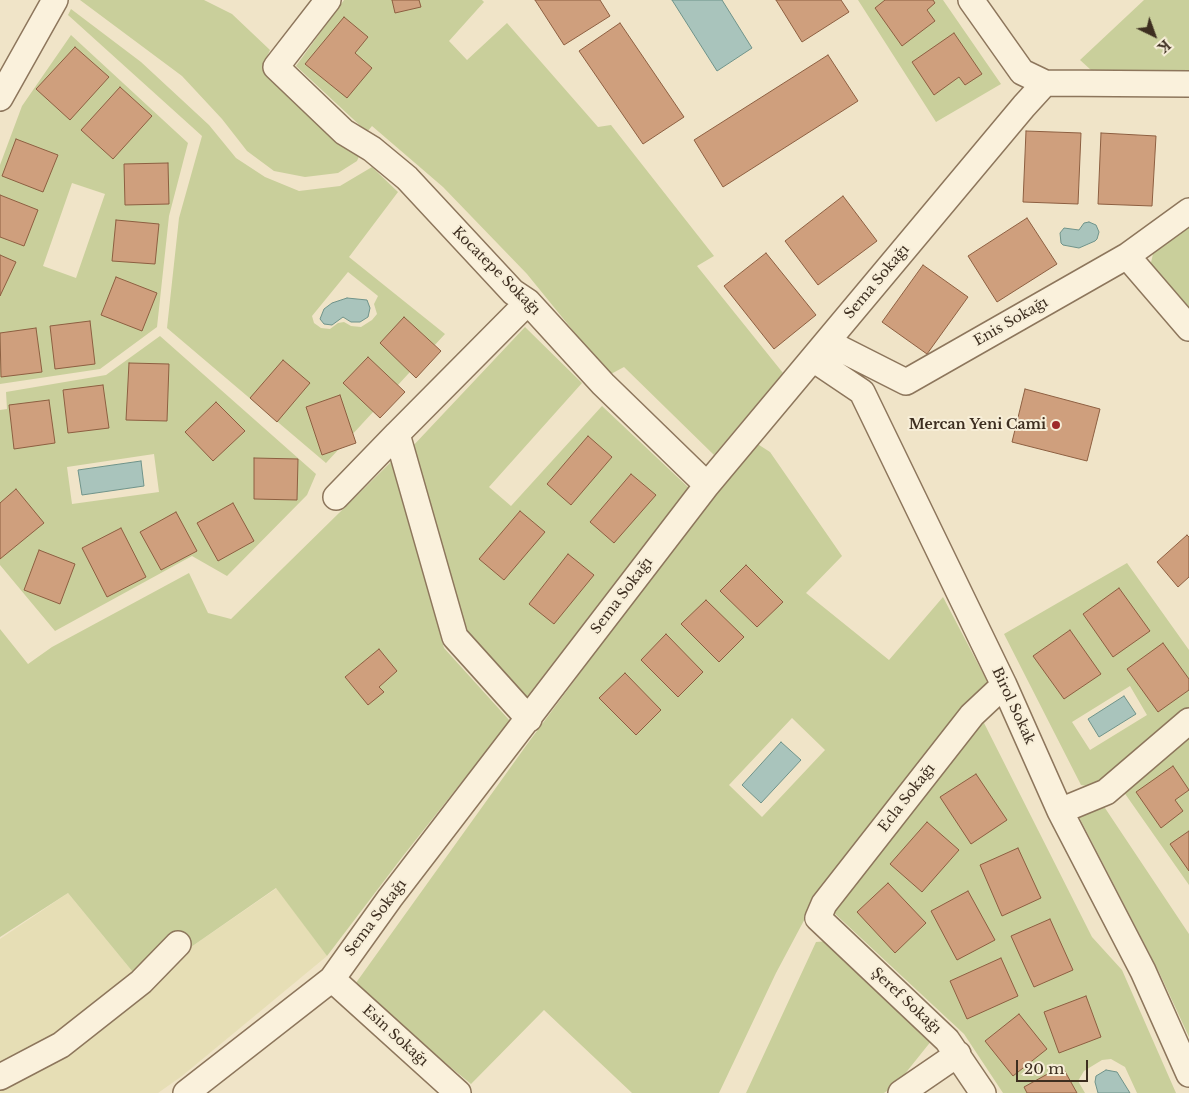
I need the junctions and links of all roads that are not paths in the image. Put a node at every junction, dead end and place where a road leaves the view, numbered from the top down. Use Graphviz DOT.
graph roads {
  1 [pos="55,0"];
  2 [pos="328,0"];
  3 [pos="971,0"];
  4 [pos="1045,83"];
  5 [pos="1189,84"];
  6 [pos="0,98"];
  7 [pos="1189,211"];
  8 [pos="1127,256"];
  9 [pos="528,302"];
  10 [pos="1189,328"];
  11 [pos="820,351"];
  12 [pos="397,434"];
  13 [pos="707,485"];
  14 [pos="336,497"];
  15 [pos="1004,686"];
  16 [pos="529,719"];
  17 [pos="1189,722"];
  18 [pos="1060,811"];
  19 [pos="818,918"];
  20 [pos="178,944"];
  21 [pos="332,979"];
  22 [pos="958,1054"];
  23 [pos="1189,1074"];
  24 [pos="0,1077"];
  25 [pos="186,1093"];
  26 [pos="458,1093"];
  27 [pos="901,1093"];
  28 [pos="983,1093"];
  1 -- 6 [label="street"];
  2 -- 9 [label="street, Kocatepe Sokağı"];
  3 -- 4 [label="street"];
  4 -- 5 [label="street"];
  4 -- 11 [label="street, Sema Sokağı"];
  7 -- 8 [label="street, Enis Sokağı"];
  8 -- 10 [label="street"];
  8 -- 11 [label="street, Enis Sokağı"];
  9 -- 12 [label="street"];
  9 -- 13 [label="street, Kocatepe Sokağı"];
  11 -- 13 [label="street, Sema Sokağı"];
  11 -- 15 [label="street, Birol Sokak"];
  12 -- 14 [label="street"];
  12 -- 16 [label="street"];
  13 -- 16 [label="street, Sema Sokağı"];
  15 -- 18 [label="street, Birol Sokak"];
  15 -- 19 [label="street, Ecla Sokağı"];
  16 -- 21 [label="street, Sema Sokağı"];
  17 -- 18 [label="street"];
  18 -- 23 [label="street, Birol Sokak"];
  19 -- 22 [label="street, Şeref Sokağı"];
  20 -- 24 [label="street"];
  21 -- 25 [label="street, Sema Sokağı"];
  21 -- 26 [label="street, Esin Sokağı"];
  22 -- 27 [label="street"];
  22 -- 28 [label="street, Şeref Sokağı"];
}
